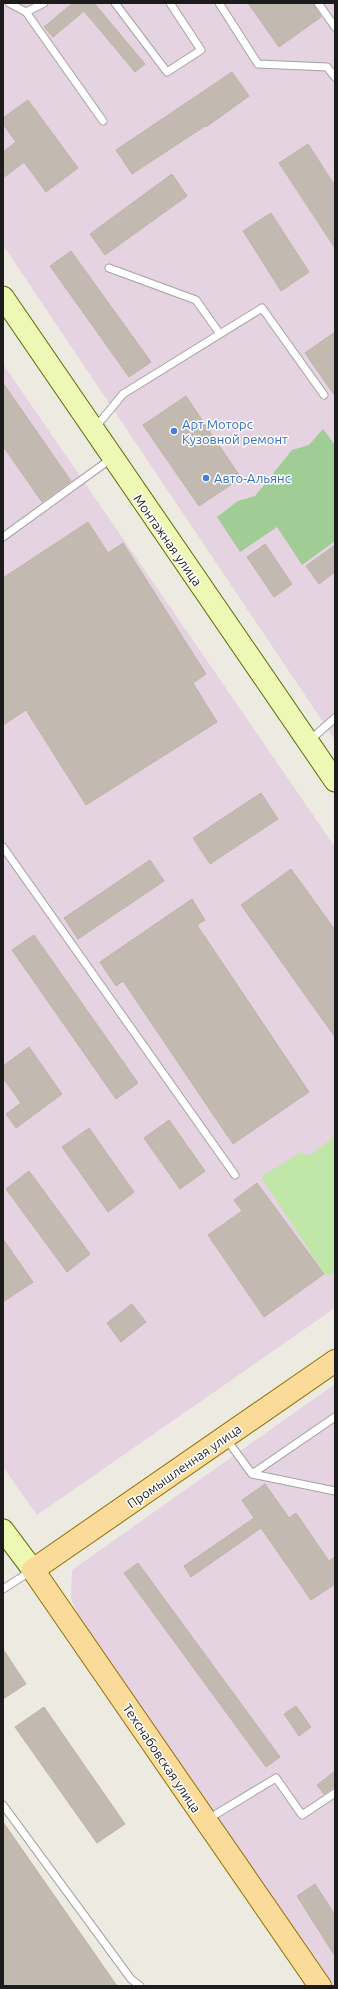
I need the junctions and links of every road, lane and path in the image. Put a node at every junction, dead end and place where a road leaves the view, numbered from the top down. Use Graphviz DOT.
graph roads {
  1 [pos="9,3"];
  2 [pos="44,3"];
  3 [pos="115,3"];
  4 [pos="170,3"];
  5 [pos="219,3"];
  6 [pos="318,3"];
  7 [pos="26,12"];
  8 [pos="335,28"];
  9 [pos="335,77"];
  10 [pos="103,121"];
  11 [pos="108,268"];
  12 [pos="3,297"];
  13 [pos="220,334"];
  14 [pos="324,395"];
  15 [pos="93,429"];
  16 [pos="112,458"];
  17 [pos="3,537"];
  18 [pos="335,718"];
  19 [pos="308,742"];
  20 [pos="335,781"];
  21 [pos="3,847"];
  22 [pos="235,1175"];
  23 [pos="335,1361"];
  24 [pos="335,1418"];
  25 [pos="225,1438"];
  26 [pos="252,1474"];
  27 [pos="335,1490"];
  28 [pos="3,1530"];
  29 [pos="33,1570"];
  30 [pos="3,1590"];
  31 [pos="335,1793"];
  32 [pos="3,1805"];
  33 [pos="204,1821"];
  34 [pos="140,1986"];
  35 [pos="320,1986"];
  1 -- 7 [label="lane"];
  2 -- 7 [label="lane"];
  3 -- 4 [label="lane"];
  5 -- 9 [label="lane"];
  6 -- 8 [label="lane"];
  7 -- 10 [label="lane"];
  11 -- 13 [label="lane"];
  12 -- 15 [label="street, Монтажная улица"];
  13 -- 14 [label="lane"];
  13 -- 15 [label="lane"];
  15 -- 16 [label="street, Монтажная улица"];
  16 -- 17 [label="lane"];
  16 -- 19 [label="street, Монтажная улица"];
  18 -- 19 [label="lane"];
  19 -- 20 [label="street, Монтажная улица"];
  21 -- 22 [label="lane"];
  23 -- 25 [label="main road, Промышленная улица"];
  24 -- 26 [label="lane"];
  25 -- 26 [label="lane"];
  25 -- 29 [label="main road, Промышленная улица"];
  26 -- 27 [label="lane"];
  28 -- 29 [label="street, Техснабовская улица"];
  29 -- 30 [label="lane"];
  29 -- 33 [label="main road, Техснабовская улица"];
  31 -- 33 [label="lane"];
  32 -- 34 [label="lane"];
  33 -- 35 [label="main road, Техснабовская улица"];
}
